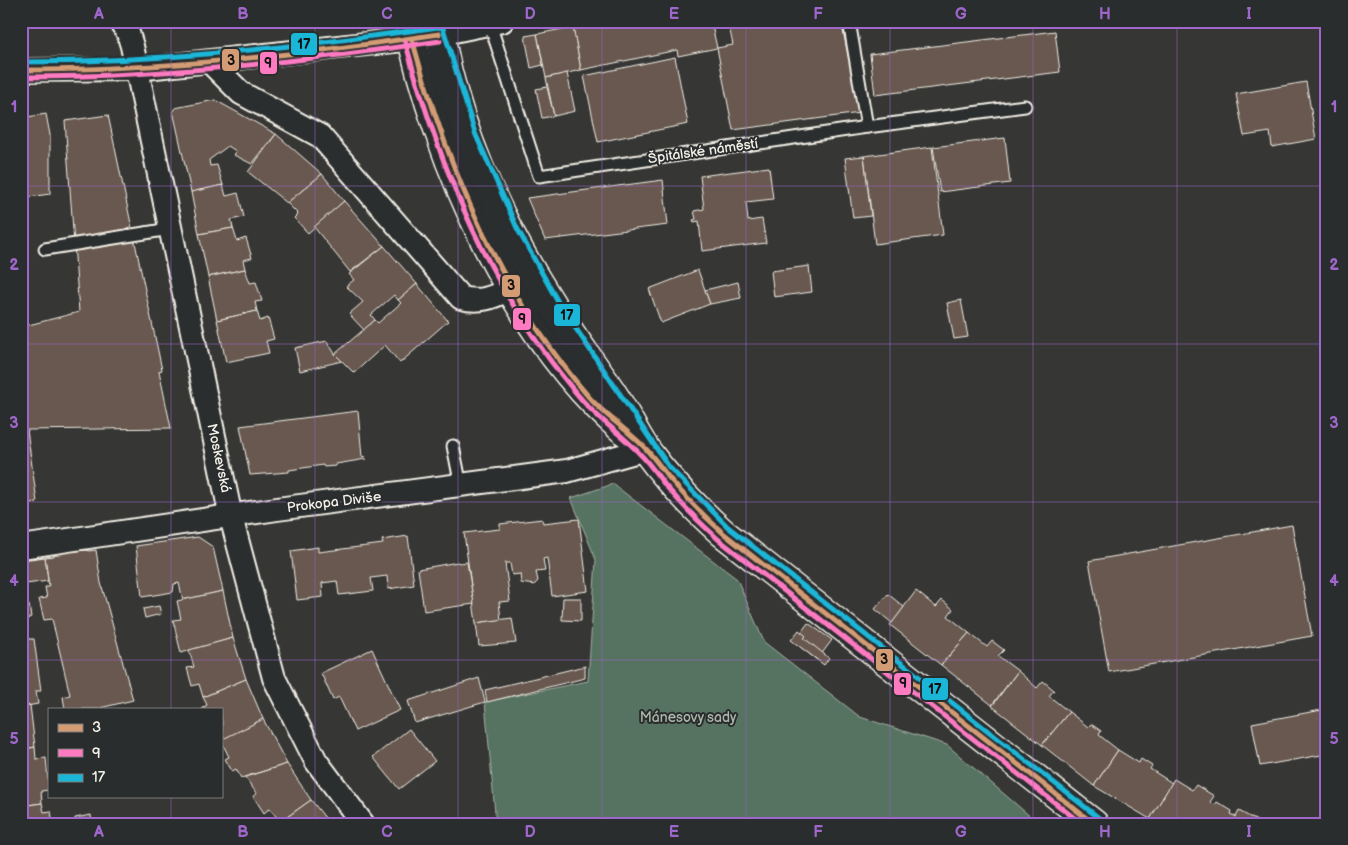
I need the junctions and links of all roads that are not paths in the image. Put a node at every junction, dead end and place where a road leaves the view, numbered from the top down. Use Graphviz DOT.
graph roads {
  1 [pos="120,21"];
  2 [pos="849,21"];
  3 [pos="496,22"];
  4 [pos="438,28"];
  5 [pos="410,30"];
  6 [pos="210,62"];
  7 [pos="137,69"];
  8 [pos="21,70"];
  9 [pos="1025,106"];
  10 [pos="867,127"];
  11 [pos="170,229"];
  12 [pos="45,249"];
  13 [pos="512,289"];
  14 [pos="453,446"];
  15 [pos="646,449"];
  16 [pos="461,486"];
  17 [pos="231,517"];
  18 [pos="21,547"];
  19 [pos="362,824"];
  20 [pos="1094,824"];
  1 -- 7 [label="street, Moskevská"];
  2 -- 10 [label="lane"];
  3 -- 4 [label="street"];
  3 -- 10 [label="lane, Špitálské náměstí"];
  4 -- 5 [label="street"];
  4 -- 15 [label="street"];
  5 -- 6 [label="street"];
  5 -- 13 [label="street"];
  6 -- 7 [label="street"];
  6 -- 13 [label="street"];
  7 -- 8 [label="street"];
  7 -- 11 [label="street, Moskevská"];
  9 -- 10 [label="lane, Špitálské náměstí"];
  11 -- 12 [label="lane"];
  11 -- 17 [label="street, Moskevská"];
  13 -- 15 [label="street"];
  14 -- 16 [label="lane"];
  15 -- 16 [label="street, Prokopa Diviše"];
  15 -- 20 [label="street"];
  16 -- 17 [label="street, Prokopa Diviše"];
  17 -- 18 [label="street, Prokopa Diviše"];
  17 -- 19 [label="street, Moskevská"];
}
